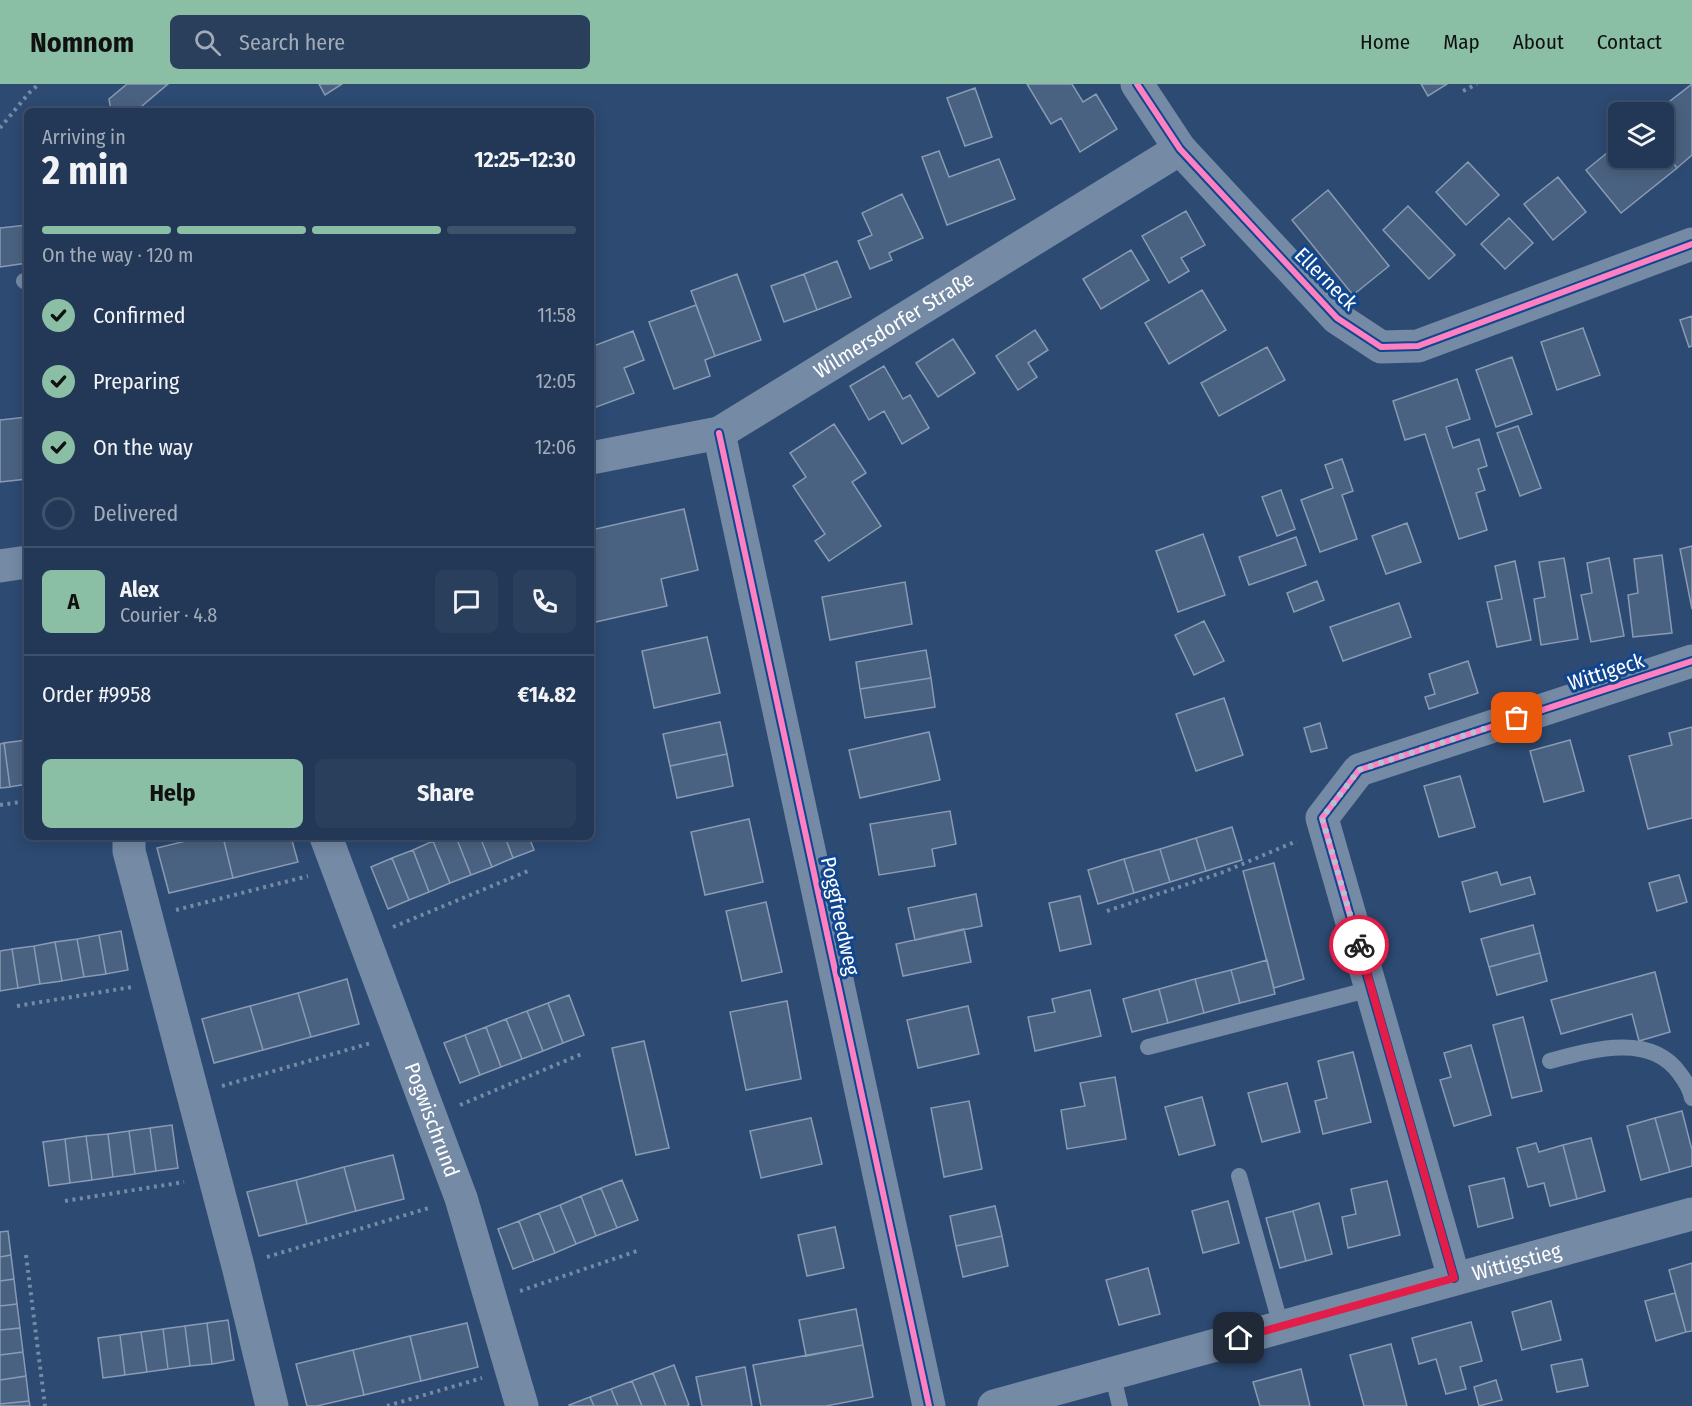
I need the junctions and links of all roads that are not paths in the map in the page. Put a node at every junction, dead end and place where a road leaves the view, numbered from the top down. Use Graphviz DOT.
graph roads {
  1 [pos="1137,84"];
  2 [pos="1179,149"];
  3 [pos="1692,244"];
  4 [pos="719,433"];
  5 [pos="594,457"];
  6 [pos="24,562"];
  7 [pos="0,566"];
  8 [pos="1692,661"];
  9 [pos="129,840"];
  10 [pos="327,840"];
  11 [pos="1371,989"];
  12 [pos="1149,1047"];
  13 [pos="1550,1061"];
  14 [pos="1692,1098"];
  15 [pos="1239,1176"];
  16 [pos="1692,1214"];
  17 [pos="1454,1278"];
  18 [pos="1281,1326"];
  19 [pos="1112,1373"];
  20 [pos="272,1406"];
  21 [pos="522,1406"];
  22 [pos="929,1406"];
  23 [pos="994,1406"];
  24 [pos="1120,1406"];
  1 -- 2 [label="street, Ellerneck"];
  2 -- 3 [label="street, Ellerneck"];
  2 -- 4 [label="street, Wilmersdorfer Straße"];
  4 -- 5 [label="street, Wilmersdorfer Straße"];
  4 -- 22 [label="street, Poggfreedweg"];
  6 -- 7 [label="street"];
  8 -- 11 [label="street, Wittigeck"];
  9 -- 20 [label="street"];
  10 -- 21 [label="street, Pogwischrund"];
  11 -- 12 [label="lane"];
  11 -- 17 [label="street"];
  13 -- 14 [label="lane"];
  15 -- 18 [label="lane"];
  16 -- 17 [label="street, Wittigstieg"];
  17 -- 18 [label="street, Wittigstieg"];
  18 -- 19 [label="street, Wittigstieg"];
  19 -- 23 [label="street, Wittigstieg"];
  19 -- 24 [label="lane"];
}
